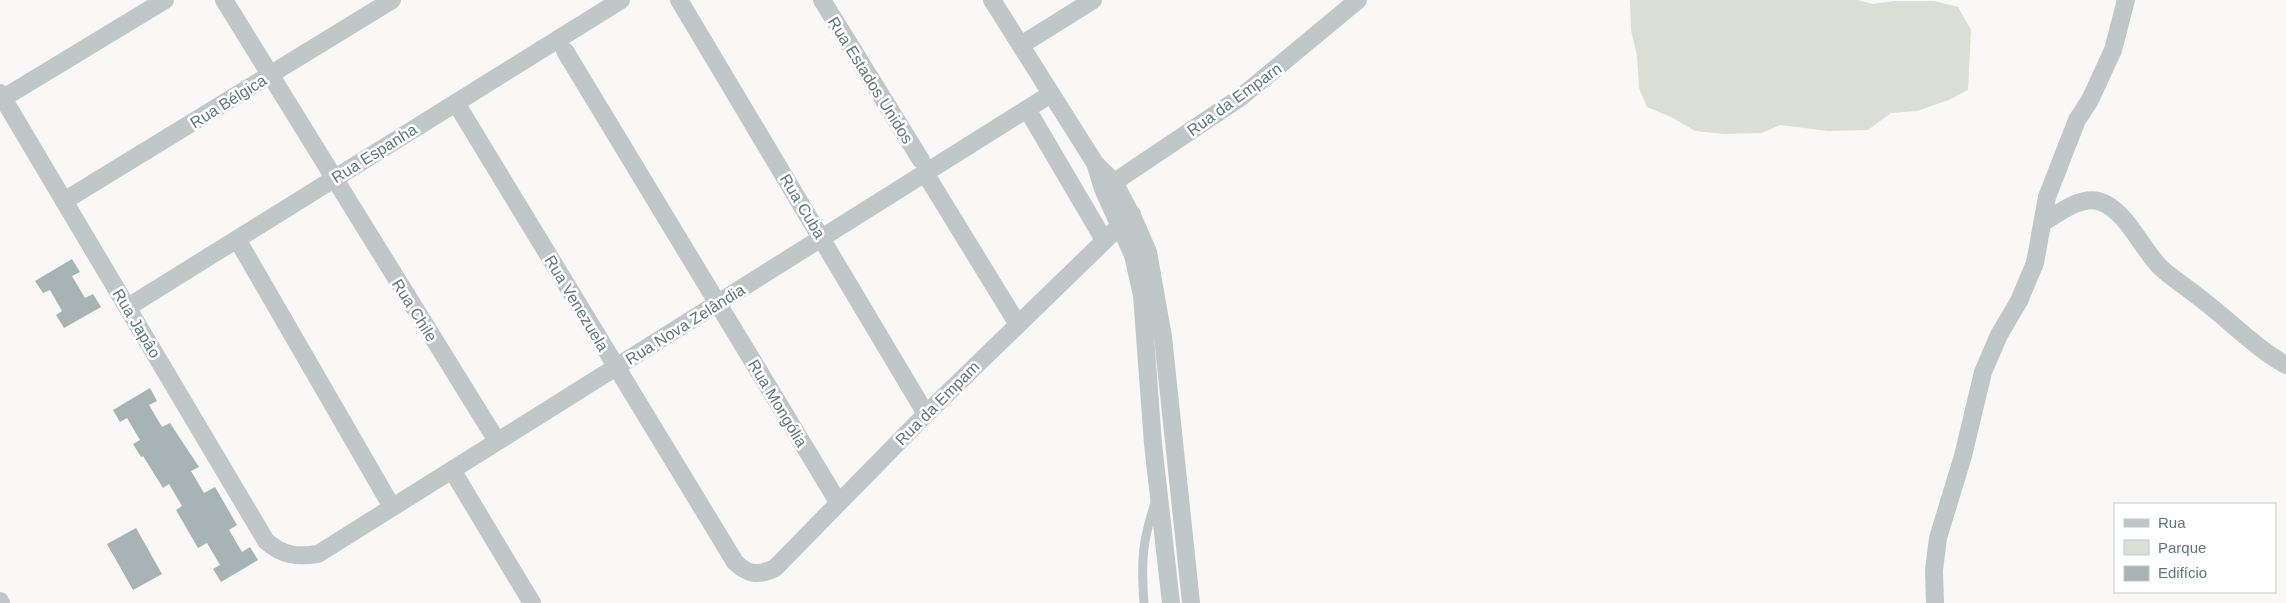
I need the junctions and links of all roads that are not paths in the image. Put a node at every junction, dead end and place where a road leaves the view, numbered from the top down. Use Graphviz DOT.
graph roads {
  1 [pos="165,0"];
  2 [pos="224,0"];
  3 [pos="392,0"];
  4 [pos="620,0"];
  5 [pos="678,0"];
  6 [pos="822,0"];
  7 [pos="992,0"];
  8 [pos="1092,0"];
  9 [pos="2126,0"];
  10 [pos="1355,1"];
  11 [pos="1021,44"];
  12 [pos="565,51"];
  13 [pos="270,75"];
  14 [pos="1051,94"];
  15 [pos="1,97"];
  16 [pos="456,103"];
  17 [pos="1027,109"];
  18 [pos="923,167"];
  19 [pos="333,179"];
  20 [pos="1109,186"];
  21 [pos="64,201"];
  22 [pos="1126,219"];
  23 [pos="2043,222"];
  24 [pos="822,238"];
  25 [pos="237,239"];
  26 [pos="1104,240"];
  27 [pos="717,304"];
  28 [pos="128,307"];
  29 [pos="1017,323"];
  30 [pos="2286,365"];
  31 [pos="616,367"];
  32 [pos="926,414"];
  33 [pos="498,441"];
  34 [pos="452,470"];
  35 [pos="1158,496"];
  36 [pos="838,502"];
  37 [pos="392,508"];
  38 [pos="318,554"];
  39 [pos="752,574"];
  40 [pos="532,603"];
  41 [pos="1144,603"];
  42 [pos="1171,603"];
  43 [pos="1191,603"];
  44 [pos="1935,603"];
  1 -- 15 [label="street"];
  2 -- 13 [label="street, Rua Chile"];
  3 -- 13 [label="street, Rua Bélgica"];
  4 -- 16 [label="street, Rua Espanha"];
  5 -- 24 [label="street, Rua Cuba"];
  6 -- 18 [label="street, Rua Estados Unidos"];
  7 -- 11 [label="street"];
  8 -- 11 [label="street"];
  9 -- 23 [label="street"];
  10 -- 20 [label="street, Rua da Emparn"];
  11 -- 14 [label="street"];
  12 -- 27 [label="street, Rua Mongólia"];
  13 -- 19 [label="street, Rua Chile"];
  13 -- 21 [label="street, Rua Bélgica"];
  14 -- 17 [label="street, Rua Nova Zelândia"];
  14 -- 20 [label="street"];
  15 -- 21 [label="street, Rua Japâo"];
  16 -- 19 [label="street, Rua Espanha"];
  16 -- 31 [label="street, Rua Venezuela"];
  17 -- 18 [label="street, Rua Nova Zelândia"];
  17 -- 26 [label="street"];
  18 -- 24 [label="street, Rua Nova Zelândia"];
  18 -- 29 [label="street, Rua Estados Unidos"];
  19 -- 25 [label="street, Rua Espanha"];
  19 -- 33 [label="street, Rua Chile"];
  20 -- 22 [label="street"];
  21 -- 28 [label="street, Rua Japâo"];
  22 -- 26 [label="street, Rua da Empam"];
  22 -- 35 [label="street"];
  22 -- 43 [label="street"];
  23 -- 30 [label="street"];
  23 -- 44 [label="street"];
  24 -- 27 [label="street, Rua Nova Zelândia"];
  24 -- 32 [label="street, Rua Cuba"];
  25 -- 28 [label="street, Rua Espanha"];
  25 -- 37 [label="street"];
  26 -- 29 [label="street, Rua da Empam"];
  27 -- 31 [label="street, Rua Nova Zelândia"];
  27 -- 36 [label="street, Rua Mongólia"];
  28 -- 38 [label="street, Rua Japâo"];
  29 -- 32 [label="street, Rua da Empam"];
  31 -- 33 [label="street, Rua Nova Zelândia"];
  31 -- 39 [label="street, Rua Venezuela"];
  32 -- 36 [label="street, Rua da Empam"];
  33 -- 34 [label="street, Rua Nova Zelândia"];
  34 -- 37 [label="street, Rua Nova Zelândia"];
  34 -- 40 [label="street"];
  35 -- 41 [label="lane"];
  35 -- 42 [label="street"];
  36 -- 39 [label="street, Rua da Empam"];
  37 -- 38 [label="street, Rua Nova Zelândia"];
}
